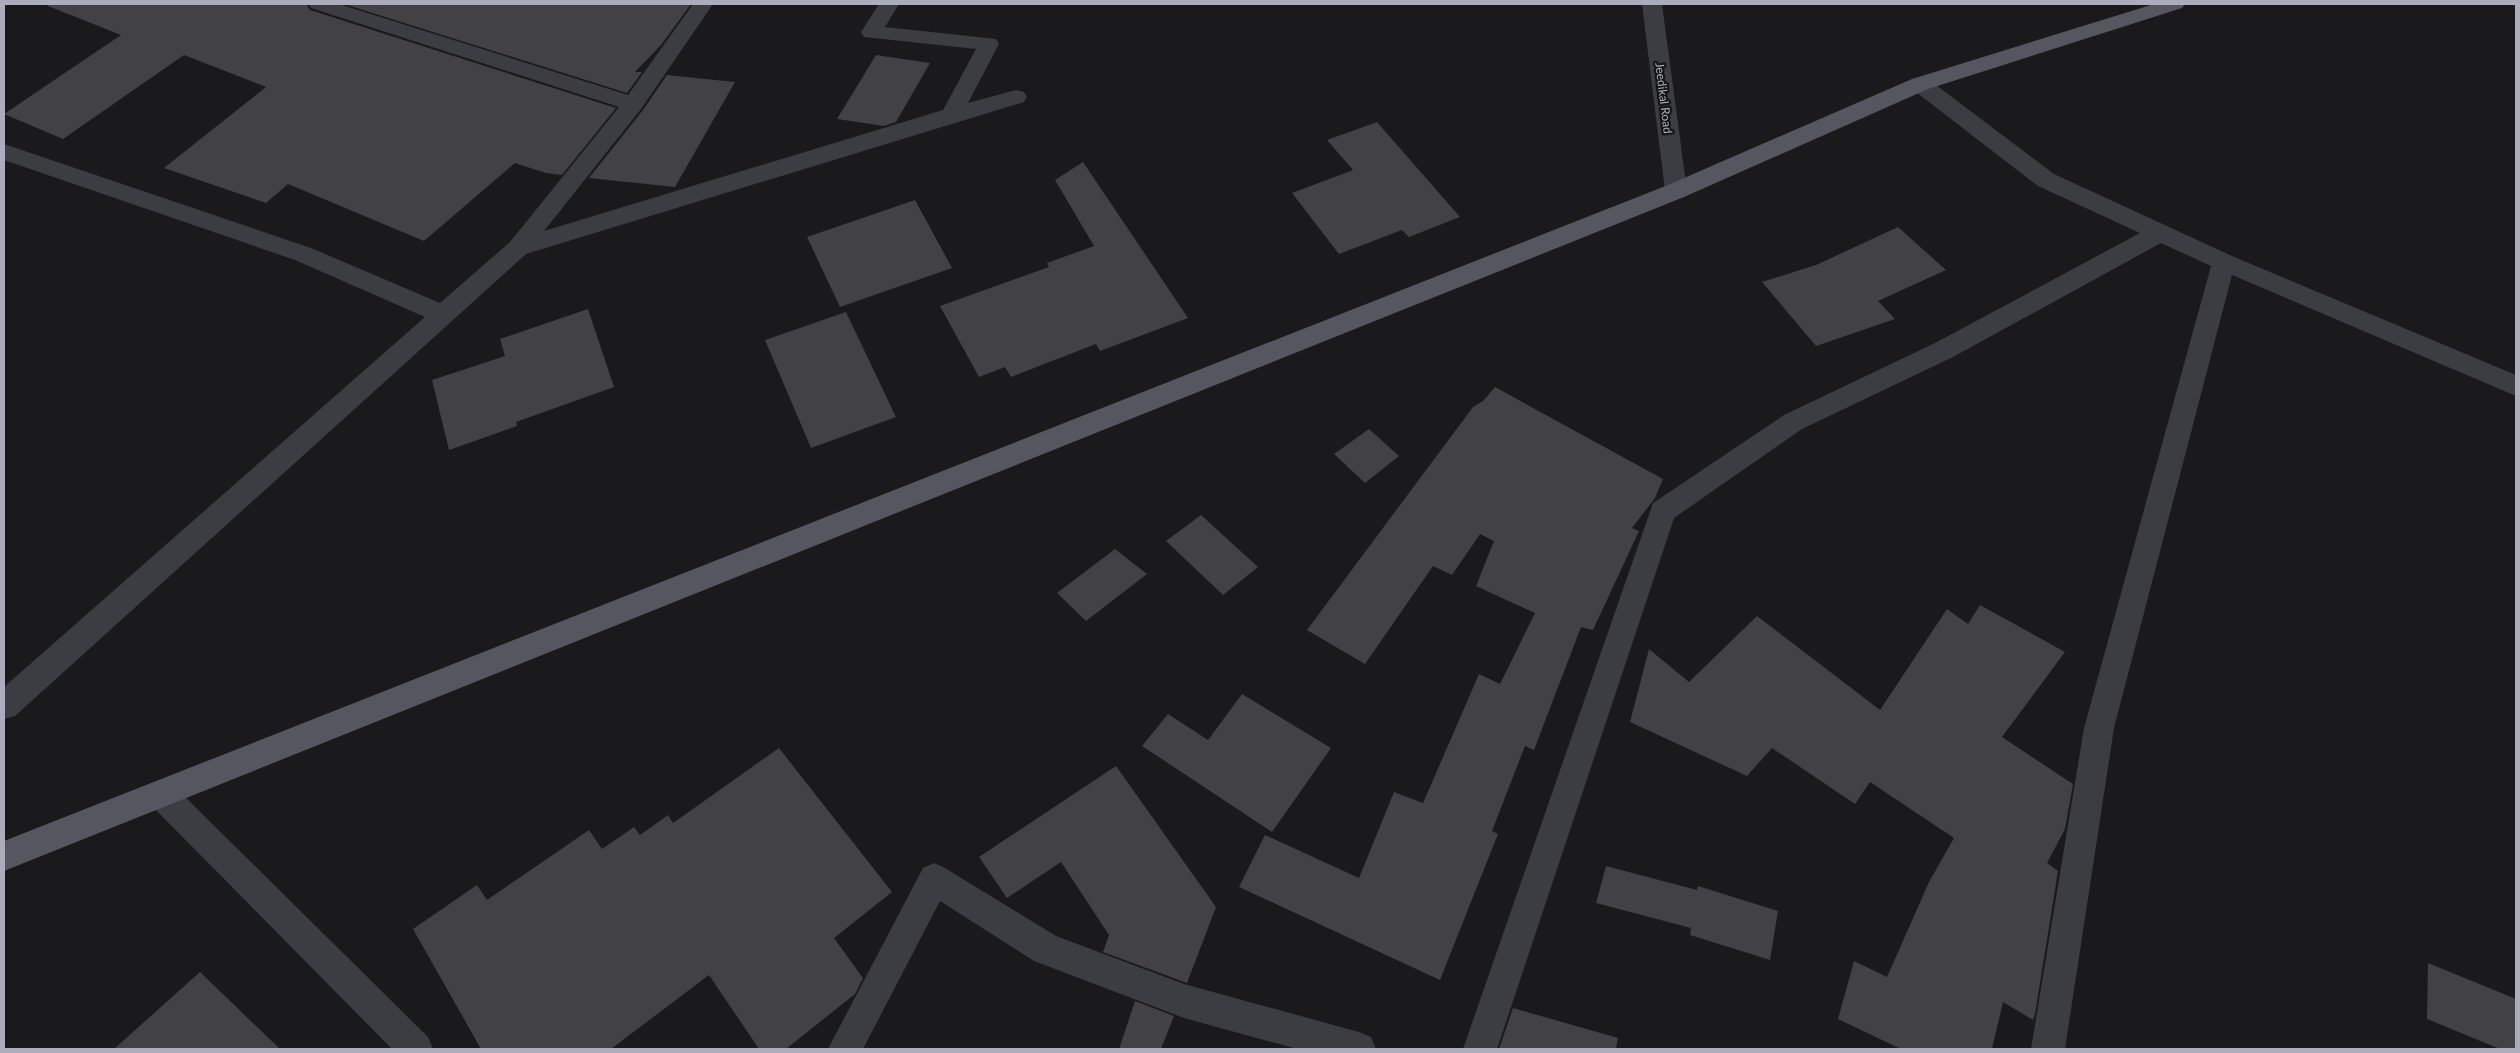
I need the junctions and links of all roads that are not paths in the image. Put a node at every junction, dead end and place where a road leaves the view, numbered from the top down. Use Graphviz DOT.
graph roads {
  1 [pos="318,4"];
  2 [pos="703,4"];
  3 [pos="889,4"];
  4 [pos="1652,4"];
  5 [pos="2175,4"];
  6 [pos="1920,84"];
  7 [pos="1016,97"];
  8 [pos="633,104"];
  9 [pos="951,115"];
  10 [pos="4,152"];
  11 [pos="1676,191"];
  12 [pos="2160,233"];
  13 [pos="518,248"];
  14 [pos="2224,262"];
  15 [pos="444,315"];
  16 [pos="2516,386"];
  17 [pos="4,706"];
  18 [pos="162,795"];
  19 [pos="4,856"];
  20 [pos="416,1049"];
  21 [pos="845,1049"];
  22 [pos="1360,1049"];
  23 [pos="1480,1049"];
  24 [pos="2048,1049"];
  1 -- 8 [label="street"];
  2 -- 8 [label="street"];
  3 -- 9 [label="street"];
  4 -- 11 [label="street, Jeedikal Road"];
  5 -- 6 [label="main road"];
  6 -- 11 [label="main road"];
  6 -- 12 [label="street"];
  7 -- 9 [label="street"];
  8 -- 13 [label="street"];
  9 -- 13 [label="street"];
  10 -- 15 [label="street"];
  11 -- 18 [label="main road"];
  12 -- 14 [label="street"];
  12 -- 23 [label="street"];
  13 -- 15 [label="street"];
  14 -- 16 [label="street"];
  14 -- 24 [label="street"];
  15 -- 17 [label="street"];
  18 -- 19 [label="main road"];
  18 -- 20 [label="street"];
  21 -- 22 [label="street"];
}
